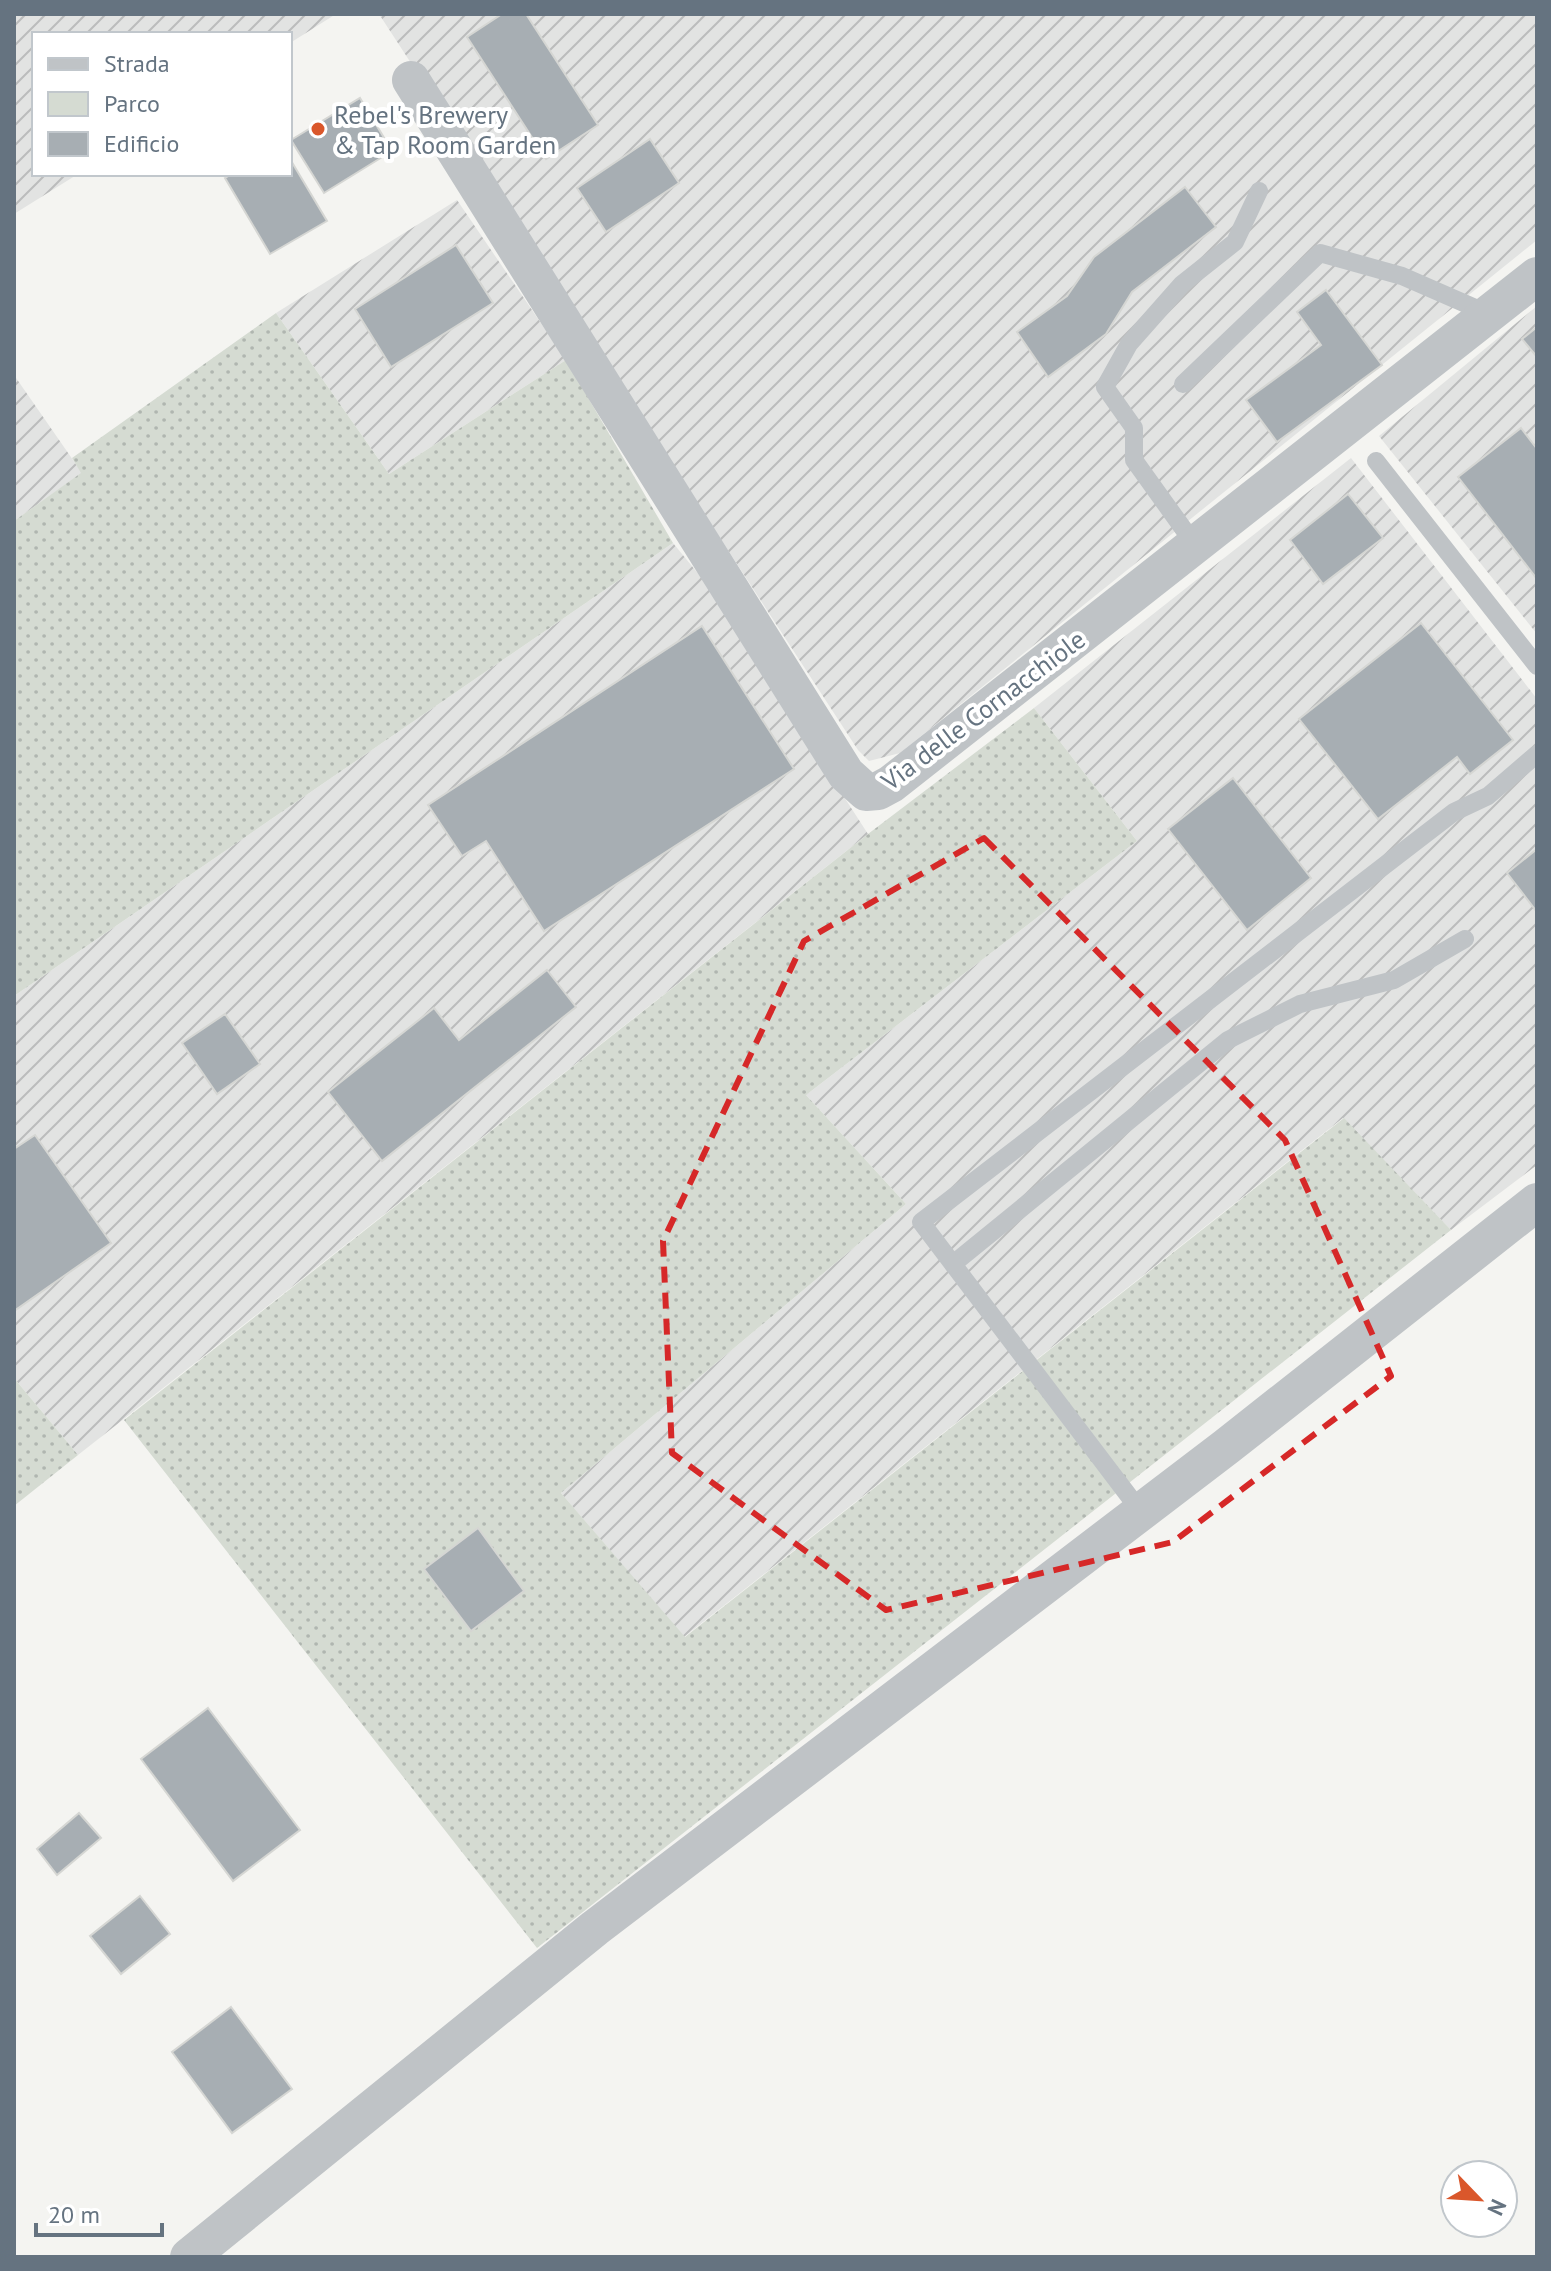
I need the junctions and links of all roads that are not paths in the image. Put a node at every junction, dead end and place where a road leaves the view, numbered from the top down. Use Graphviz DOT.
graph roads {
  1 [pos="411,80"];
  2 [pos="1259,191"];
  3 [pos="1537,276"];
  4 [pos="1489,314"];
  5 [pos="1183,384"];
  6 [pos="1376,461"];
  7 [pos="1195,545"];
  8 [pos="1537,666"];
  9 [pos="1537,754"];
  10 [pos="1465,939"];
  11 [pos="1537,1202"];
  12 [pos="953,1264"];
  13 [pos="1141,1512"];
  14 [pos="189,2257"];
  1 -- 7 [label="street, Via delle Cornacchiole"];
  2 -- 7 [label="lane"];
  3 -- 4 [label="street, Via delle Cornacchiole"];
  4 -- 5 [label="lane"];
  4 -- 7 [label="street, Via delle Cornacchiole"];
  6 -- 8 [label="lane"];
  9 -- 12 [label="lane"];
  10 -- 12 [label="lane"];
  11 -- 13 [label="street"];
  12 -- 13 [label="lane"];
  13 -- 14 [label="street"];
}
